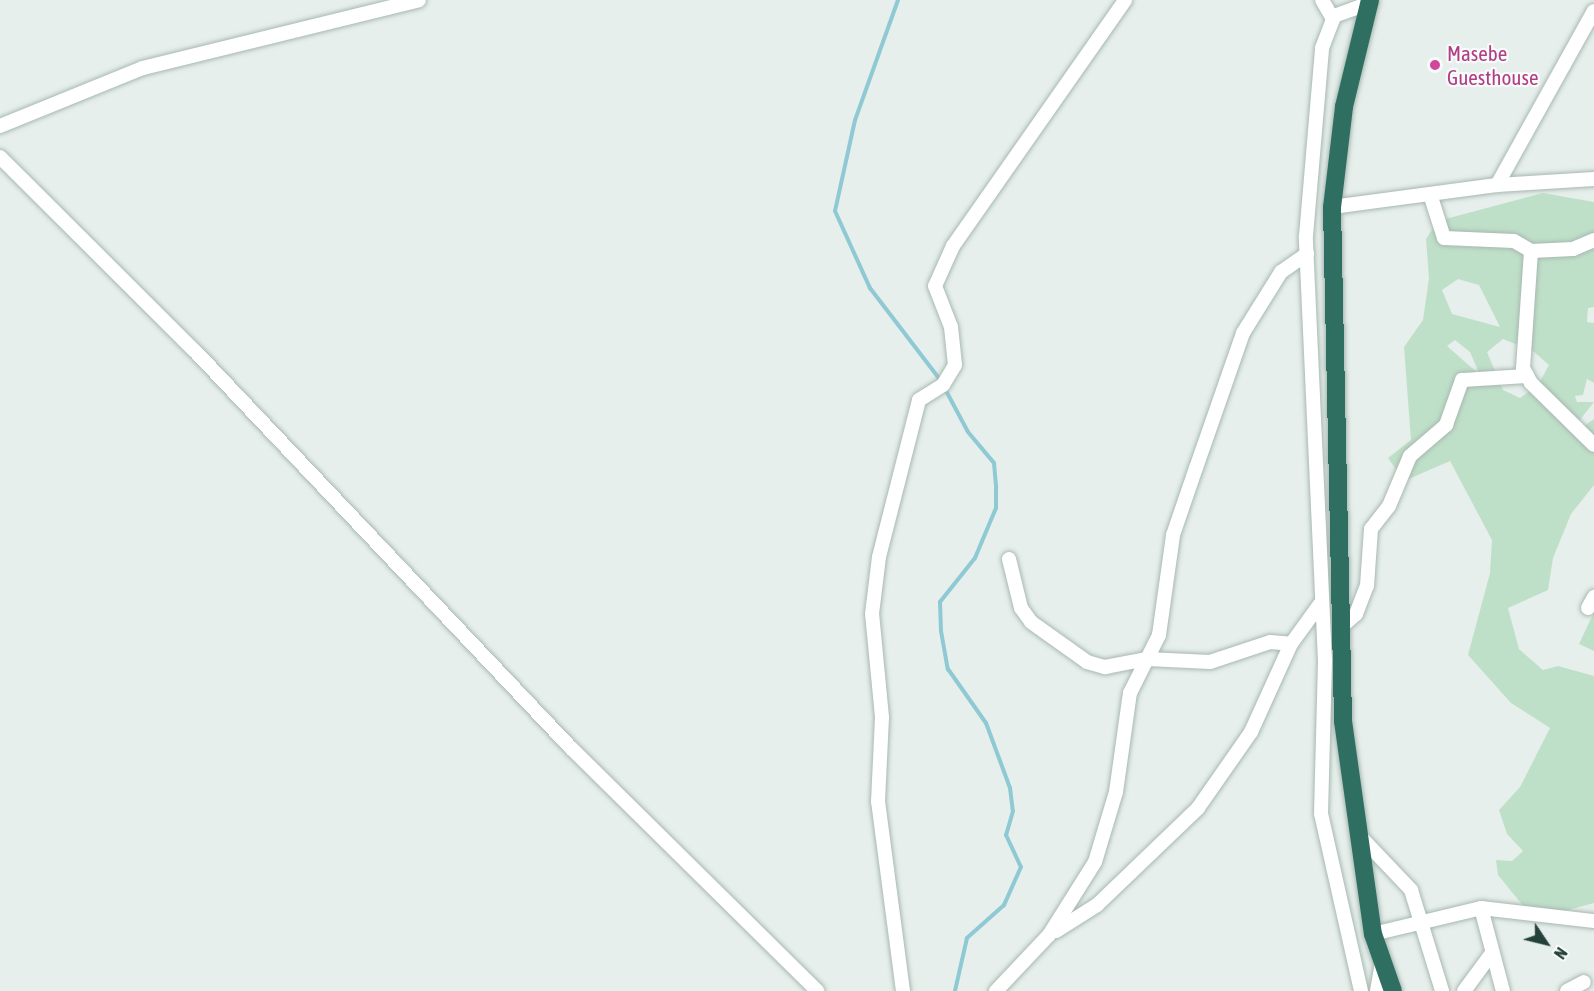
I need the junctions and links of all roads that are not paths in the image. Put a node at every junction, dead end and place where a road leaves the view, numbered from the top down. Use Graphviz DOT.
graph roads {
  1 [pos="419,0"];
  2 [pos="1125,0"];
  3 [pos="1322,0"];
  4 [pos="1369,1"];
  5 [pos="1594,11"];
  6 [pos="1332,19"];
  7 [pos="0,126"];
  8 [pos="0,157"];
  9 [pos="1594,179"];
  10 [pos="1497,184"];
  11 [pos="1431,194"];
  12 [pos="1332,207"];
  13 [pos="1594,240"];
  14 [pos="1531,251"];
  15 [pos="1307,254"];
  16 [pos="1527,376"];
  17 [pos="1594,445"];
  18 [pos="1009,560"];
  19 [pos="1320,604"];
  20 [pos="1341,627"];
  21 [pos="1291,644"];
  22 [pos="1147,659"];
  23 [pos="1357,833"];
  24 [pos="1481,908"];
  25 [pos="1421,920"];
  26 [pos="1594,921"];
  27 [pos="1373,934"];
  28 [pos="1049,935"];
  29 [pos="1492,953"];
  30 [pos="1382,962"];
  31 [pos="1584,982"];
  32 [pos="817,991"];
  33 [pos="903,991"];
  34 [pos="996,991"];
  35 [pos="1361,991"];
  36 [pos="1377,991"];
  37 [pos="1393,991"];
  38 [pos="1442,991"];
  39 [pos="1464,991"];
  40 [pos="1503,991"];
  41 [pos="1567,991"];
  1 -- 7 [label="street"];
  2 -- 33 [label="street"];
  3 -- 6 [label="street"];
  4 -- 6 [label="street"];
  4 -- 12 [label="highway"];
  5 -- 10 [label="street"];
  6 -- 15 [label="street"];
  8 -- 32 [label="street"];
  9 -- 10 [label="street"];
  10 -- 11 [label="street"];
  11 -- 12 [label="street"];
  11 -- 14 [label="street"];
  12 -- 20 [label="highway"];
  13 -- 14 [label="street"];
  14 -- 16 [label="street"];
  15 -- 19 [label="street"];
  15 -- 22 [label="street"];
  16 -- 17 [label="street"];
  16 -- 20 [label="street"];
  18 -- 22 [label="street"];
  19 -- 21 [label="street"];
  19 -- 35 [label="street"];
  20 -- 23 [label="highway"];
  21 -- 22 [label="street"];
  21 -- 28 [label="street"];
  22 -- 28 [label="street"];
  23 -- 25 [label="street"];
  23 -- 27 [label="highway"];
  24 -- 25 [label="street"];
  24 -- 26 [label="street"];
  24 -- 29 [label="street"];
  25 -- 27 [label="street"];
  25 -- 38 [label="street"];
  27 -- 30 [label="highway"];
  28 -- 34 [label="street"];
  29 -- 39 [label="street"];
  29 -- 40 [label="street"];
  30 -- 36 [label="street"];
  30 -- 37 [label="highway"];
  31 -- 41 [label="street"];
}
